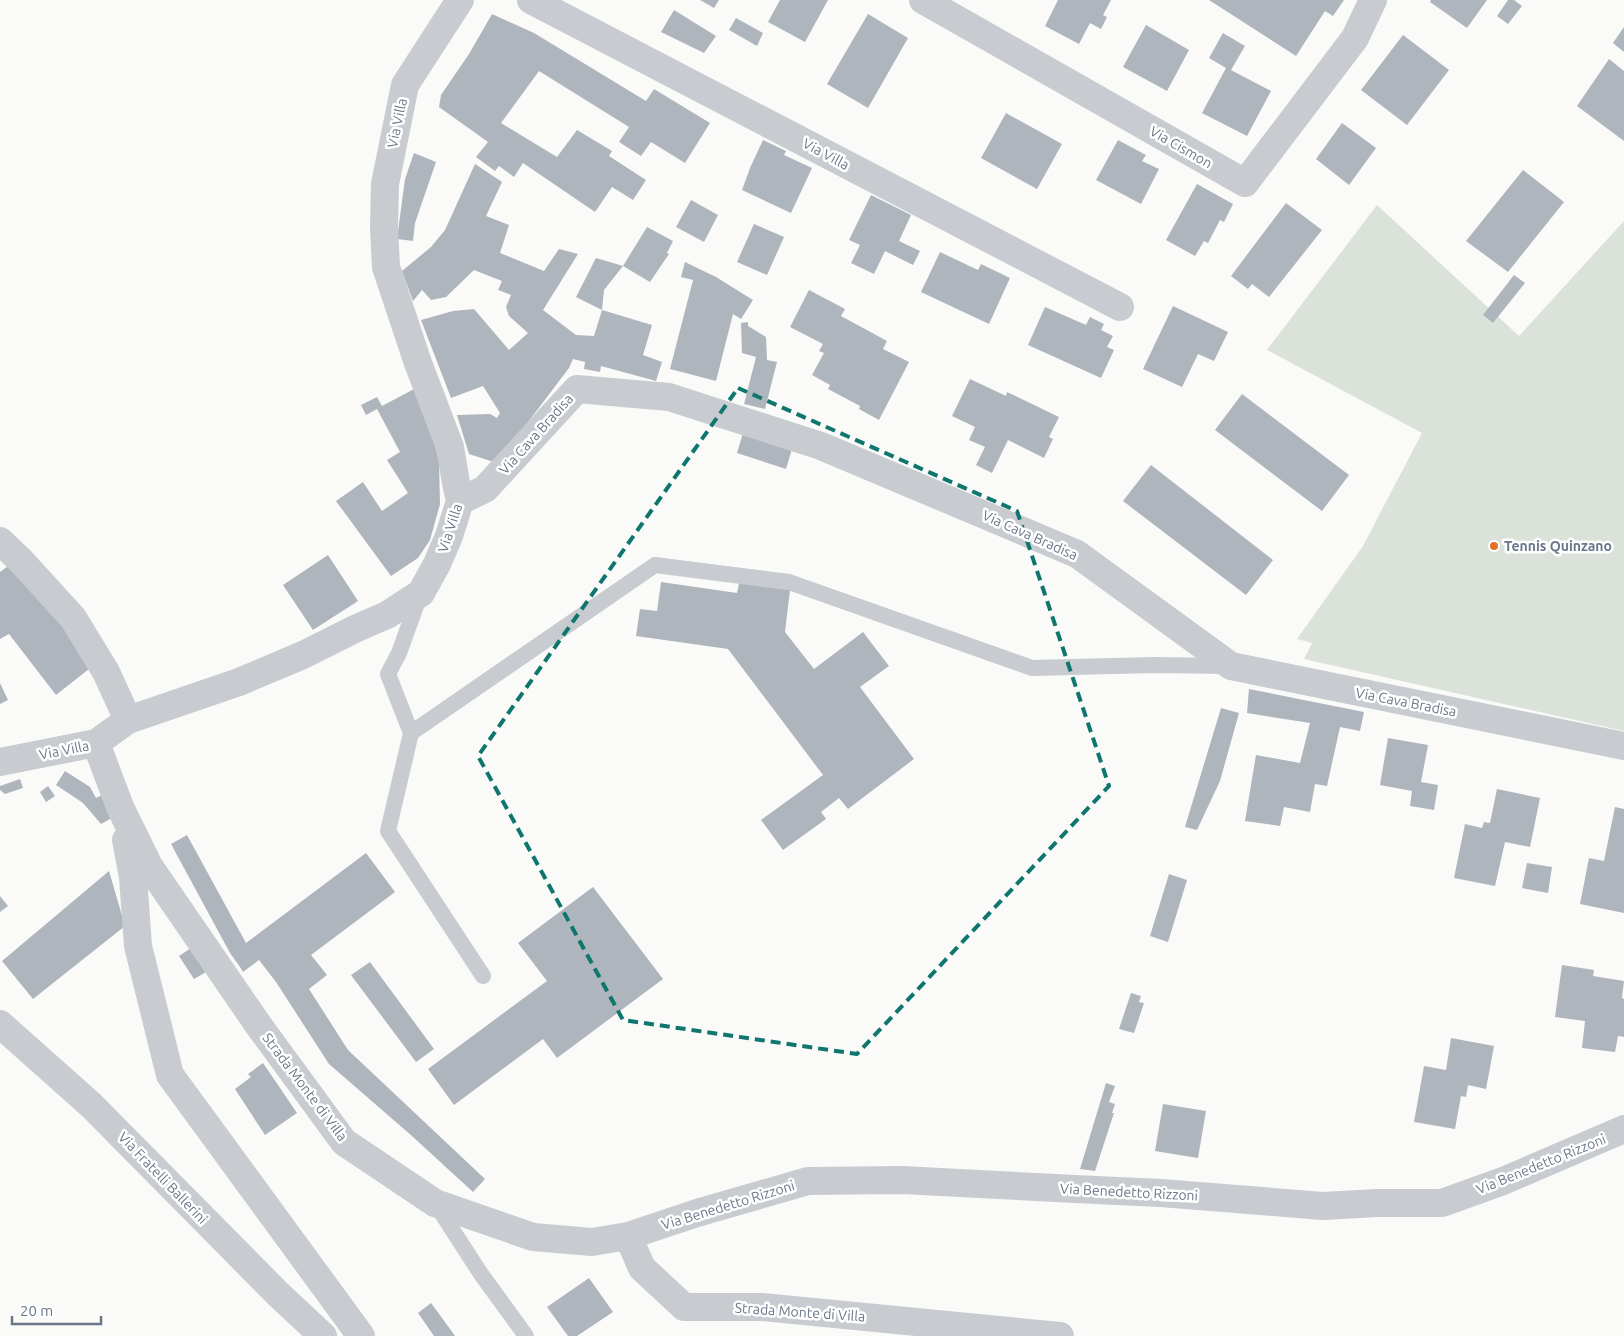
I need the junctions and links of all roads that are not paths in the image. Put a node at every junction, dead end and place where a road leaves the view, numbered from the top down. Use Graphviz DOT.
graph roads {
  1 [pos="460,0"];
  2 [pos="531,0"];
  3 [pos="922,0"];
  4 [pos="1372,0"];
  5 [pos="1120,307"];
  6 [pos="460,501"];
  7 [pos="0,540"];
  8 [pos="421,593"];
  9 [pos="1231,666"];
  10 [pos="128,720"];
  11 [pos="411,732"];
  12 [pos="96,743"];
  13 [pos="1624,746"];
  14 [pos="0,762"];
  15 [pos="120,807"];
  16 [pos="483,976"];
  17 [pos="0,1024"];
  18 [pos="1624,1129"];
  19 [pos="435,1203"];
  20 [pos="628,1236"];
  21 [pos="323,1336"];
  22 [pos="361,1336"];
  23 [pos="526,1336"];
  24 [pos="1060,1336"];
  1 -- 6 [label="street, Via Villa"];
  2 -- 5 [label="street, Via Villa"];
  3 -- 4 [label="street, Via Cismon"];
  6 -- 8 [label="street, Via Villa"];
  6 -- 9 [label="street, Via Cava Bradisa"];
  7 -- 10 [label="street"];
  8 -- 10 [label="street, Via Villa"];
  8 -- 11 [label="lane"];
  9 -- 11 [label="lane"];
  9 -- 13 [label="street, Via Cava Bradisa"];
  10 -- 12 [label="street, Via Villa"];
  11 -- 16 [label="lane"];
  12 -- 14 [label="street, Via Villa"];
  12 -- 15 [label="street, Strada Monte di Villa"];
  15 -- 19 [label="street, Strada Monte di Villa"];
  15 -- 22 [label="street, Strada Monte di Villa"];
  17 -- 21 [label="street, Via Fratelli Ballerini"];
  18 -- 20 [label="street, Via Benedetto Rizzoni"];
  19 -- 20 [label="street, Strada Monte di Villa"];
  19 -- 23 [label="lane"];
  20 -- 24 [label="street, Strada Monte di Villa"];
}
